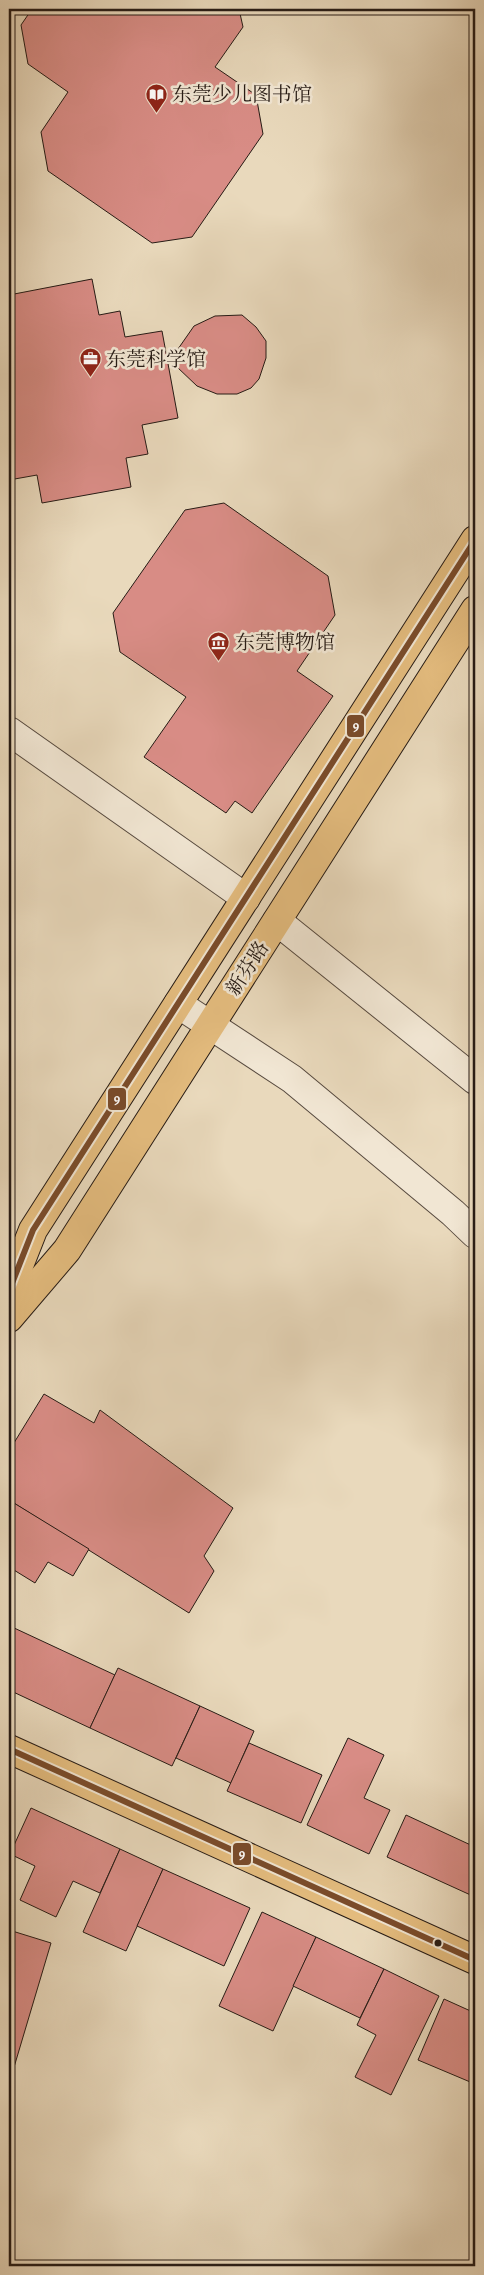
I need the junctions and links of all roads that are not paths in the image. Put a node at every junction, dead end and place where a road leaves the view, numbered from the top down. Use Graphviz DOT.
graph roads {
  1 [pos="475,540"];
  2 [pos="475,610"];
  3 [pos="9,731"];
  4 [pos="246,898"];
  5 [pos="277,921"];
  6 [pos="178,1004"];
  7 [pos="210,1025"];
  8 [pos="475,1080"];
  9 [pos="475,1234"];
  10 [pos="9,1291"];
  11 [pos="9,1318"];
  12 [pos="9,1749"];
  13 [pos="475,1960"];
  1 -- 4 [label="main road, 新芬路"];
  2 -- 5 [label="main road, 新芬路"];
  3 -- 4 [label="street"];
  4 -- 6 [label="main road, 新芬路"];
  5 -- 7 [label="main road, 新芬路"];
  5 -- 8 [label="street"];
  6 -- 7 [label="street"];
  6 -- 10 [label="main road, 新芬路"];
  7 -- 9 [label="street"];
  7 -- 11 [label="main road, 新芬路"];
  12 -- 13 [label="main road"];
}
